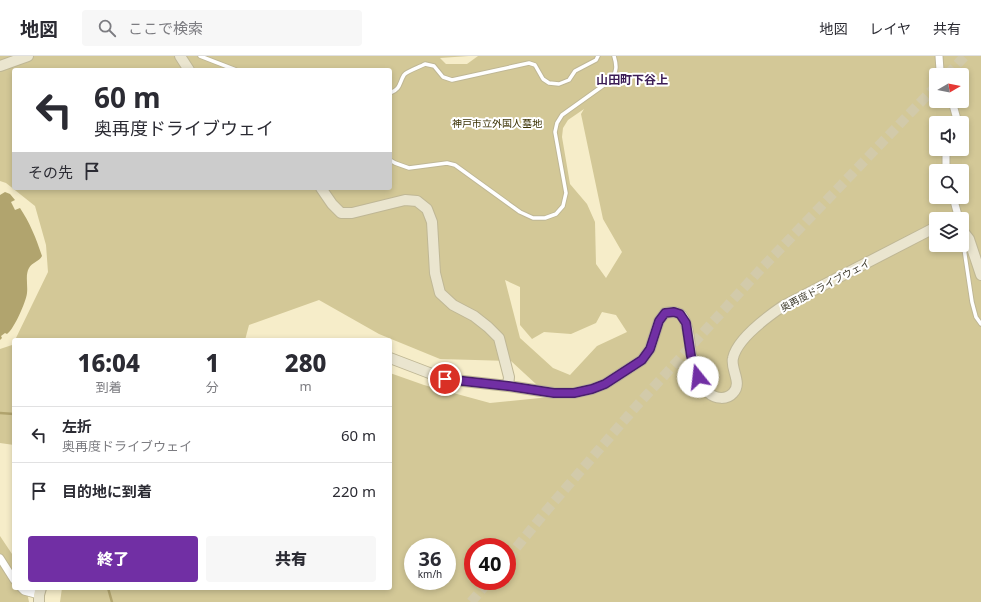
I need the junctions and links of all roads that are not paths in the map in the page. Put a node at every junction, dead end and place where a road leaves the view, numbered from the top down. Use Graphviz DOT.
graph roads {
  1 [pos="28,56"];
  2 [pos="180,56"];
  3 [pos="200,56"];
  4 [pos="598,56"];
  5 [pos="614,56"];
  6 [pos="939,56"];
  7 [pos="0,66"];
  8 [pos="188,68"];
  9 [pos="231,68"];
  10 [pos="940,68"];
  11 [pos="392,92"];
  12 [pos="392,161"];
  13 [pos="322,190"];
  14 [pos="929,231"];
  15 [pos="969,240"];
  16 [pos="965,252"];
  17 [pos="981,275"];
  18 [pos="981,324"];
  19 [pos="392,359"];
  20 [pos="508,386"];
  21 [pos="0,558"];
  22 [pos="12,577"];
  23 [pos="23,590"];
  24 [pos="40,595"];
  1 -- 7 [label="street"];
  2 -- 8 [label="street"];
  3 -- 9 [label="lane"];
  4 -- 11 [label="lane"];
  5 -- 12 [label="lane"];
  6 -- 10 [label="street"];
  13 -- 20 [label="street"];
  14 -- 20 [label="street, 奥再度ドライブウェイ"];
  15 -- 17 [label="street"];
  16 -- 18 [label="lane"];
  19 -- 20 [label="street, 奥再度ドライブウェイ"];
  21 -- 22 [label="street"];
  23 -- 24 [label="street"];
}
